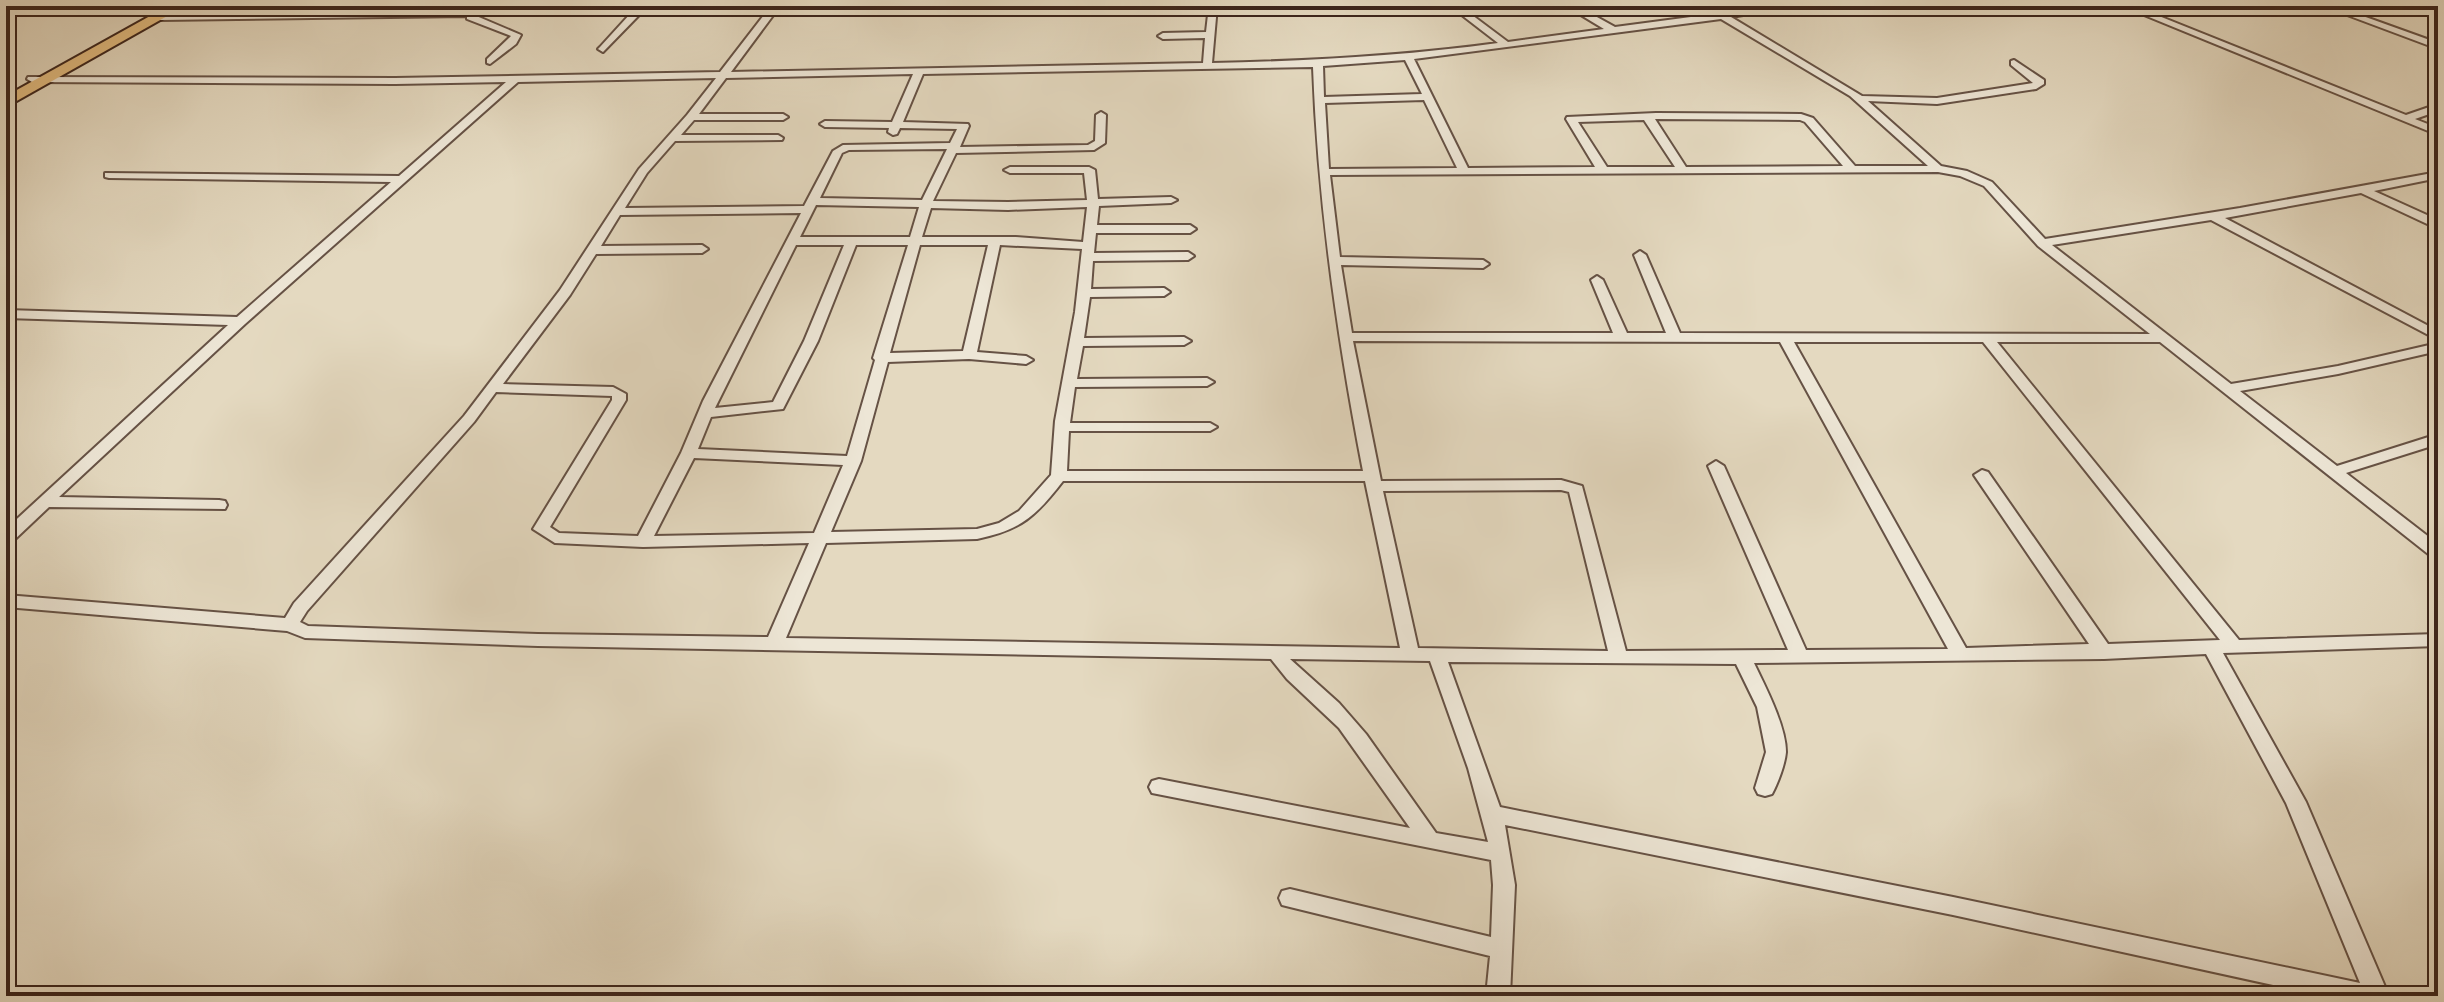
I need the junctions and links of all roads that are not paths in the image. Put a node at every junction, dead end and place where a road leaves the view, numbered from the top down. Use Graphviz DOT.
graph roads {
  1 [pos="178,6"];
  2 [pos="415,6"];
  3 [pos="644,6"];
  4 [pos="776,6"];
  5 [pos="1213,6"];
  6 [pos="1454,6"];
  7 [pos="1570,6"];
  8 [pos="1692,6"];
  9 [pos="1794,6"];
  10 [pos="2126,6"];
  11 [pos="2327,6"];
  12 [pos="1775,7"];
  13 [pos="674,10"];
  14 [pos="160,11"];
  15 [pos="635,12"];
  16 [pos="449,13"];
  17 [pos="386,14"];
  18 [pos="1718,16"];
  19 [pos="1615,31"];
  20 [pos="1210,35"];
  21 [pos="1163,36"];
  22 [pos="1506,45"];
  23 [pos="2438,46"];
  24 [pos="603,49"];
  25 [pos="1408,56"];
  26 [pos="490,61"];
  27 [pos="2014,63"];
  28 [pos="1318,64"];
  29 [pos="1207,68"];
  30 [pos="918,74"];
  31 [pos="720,77"];
  32 [pos="32,79"];
  33 [pos="52,79"];
  34 [pos="514,80"];
  35 [pos="6,92"];
  36 [pos="1428,97"];
  37 [pos="1858,97"];
  38 [pos="1319,100"];
  39 [pos="6,102"];
  40 [pos="2438,107"];
  41 [pos="1101,115"];
  42 [pos="691,117"];
  43 [pos="783,117"];
  44 [pos="1648,117"];
  45 [pos="2406,119"];
  46 [pos="825,124"];
  47 [pos="896,125"];
  48 [pos="2438,132"];
  49 [pos="673,138"];
  50 [pos="778,138"];
  51 [pos="889,146"];
  52 [pos="954,148"];
  53 [pos="1602,169"];
  54 [pos="1682,169"];
  55 [pos="1852,169"];
  56 [pos="1938,169"];
  57 [pos="1010,170"];
  58 [pos="1464,171"];
  59 [pos="1324,172"];
  60 [pos="109,175"];
  61 [pos="2438,175"];
  62 [pos="402,179"];
  63 [pos="2363,190"];
  64 [pos="1171,200"];
  65 [pos="926,203"];
  66 [pos="1093,203"];
  67 [pos="810,205"];
  68 [pos="617,212"];
  69 [pos="2216,218"];
  70 [pos="2438,225"];
  71 [pos="1089,229"];
  72 [pos="1190,229"];
  73 [pos="792,241"];
  74 [pos="995,241"];
  75 [pos="851,243"];
  76 [pos="916,243"];
  77 [pos="2042,243"];
  78 [pos="702,249"];
  79 [pos="591,250"];
  80 [pos="1088,251"];
  81 [pos="1640,255"];
  82 [pos="1188,256"];
  83 [pos="1336,261"];
  84 [pos="1483,264"];
  85 [pos="1597,280"];
  86 [pos="1164,292"];
  87 [pos="1086,293"];
  88 [pos="6,314"];
  89 [pos="240,321"];
  90 [pos="1621,335"];
  91 [pos="1674,336"];
  92 [pos="1784,336"];
  93 [pos="2438,336"];
  94 [pos="1348,337"];
  95 [pos="1987,338"];
  96 [pos="2162,338"];
  97 [pos="1184,341"];
  98 [pos="1077,342"];
  99 [pos="2438,347"];
  100 [pos="969,355"];
  101 [pos="880,358"];
  102 [pos="1026,360"];
  103 [pos="1207,382"];
  104 [pos="1068,383"];
  105 [pos="492,388"];
  106 [pos="2226,389"];
  107 [pos="707,413"];
  108 [pos="1063,427"];
  109 [pos="1210,427"];
  110 [pos="2438,439"];
  111 [pos="689,453"];
  112 [pos="853,461"];
  113 [pos="1716,466"];
  114 [pos="2337,471"];
  115 [pos="1982,475"];
  116 [pos="1059,476"];
  117 [pos="1373,481"];
  118 [pos="44,502"];
  119 [pos="219,505"];
  120 [pos="823,536"];
  121 [pos="6,538"];
  122 [pos="643,542"];
  123 [pos="2438,553"];
  124 [pos="6,601"];
  125 [pos="290,625"];
  126 [pos="2438,640"];
  127 [pos="775,643"];
  128 [pos="2236,648"];
  129 [pos="2212,649"];
  130 [pos="1275,651"];
  131 [pos="2104,652"];
  132 [pos="1410,653"];
  133 [pos="1436,653"];
  134 [pos="1961,655"];
  135 [pos="1742,657"];
  136 [pos="1800,657"];
  137 [pos="1619,658"];
  138 [pos="1159,787"];
  139 [pos="1765,788"];
  140 [pos="1492,814"];
  141 [pos="1429,840"];
  142 [pos="1500,853"];
  143 [pos="1290,898"];
  144 [pos="1500,949"];
  145 [pos="1498,996"];
  146 [pos="2374,996"];
  1 -- 14 [label="main road"];
  2 -- 17 [label="street"];
  3 -- 15 [label="street"];
  4 -- 31 [label="street"];
  5 -- 20 [label="street"];
  6 -- 22 [label="street"];
  7 -- 19 [label="street"];
  8 -- 18 [label="street"];
  9 -- 12 [label="street"];
  10 -- 45 [label="street"];
  11 -- 23 [label="street"];
  12 -- 18 [label="street"];
  13 -- 15 [label="street"];
  14 -- 17 [label="street"];
  14 -- 32 [label="main road"];
  14 -- 33 [label="main road"];
  15 -- 16 [label="street"];
  15 -- 24 [label="street"];
  16 -- 17 [label="street"];
  16 -- 26 [label="street"];
  18 -- 19 [label="street"];
  18 -- 37 [label="street"];
  19 -- 22 [label="street"];
  20 -- 21 [label="street"];
  20 -- 29 [label="street"];
  22 -- 25 [label="street"];
  25 -- 28 [label="street"];
  25 -- 36 [label="street"];
  27 -- 37 [label="street"];
  28 -- 29 [label="street"];
  28 -- 38 [label="street"];
  29 -- 30 [label="street"];
  30 -- 31 [label="street"];
  30 -- 47 [label="street"];
  31 -- 34 [label="street"];
  31 -- 42 [label="street"];
  32 -- 33 [label="street"];
  32 -- 35 [label="main road"];
  33 -- 34 [label="street"];
  33 -- 39 [label="main road"];
  34 -- 62 [label="street"];
  36 -- 38 [label="street"];
  36 -- 58 [label="street"];
  37 -- 56 [label="street"];
  38 -- 59 [label="street"];
  40 -- 45 [label="street"];
  41 -- 52 [label="street"];
  42 -- 43 [label="street"];
  42 -- 49 [label="street"];
  44 -- 53 [label="street"];
  44 -- 54 [label="street"];
  44 -- 55 [label="street"];
  45 -- 48 [label="street"];
  46 -- 47 [label="street"];
  47 -- 51 [label="street"];
  47 -- 52 [label="street"];
  49 -- 50 [label="street"];
  49 -- 68 [label="street"];
  51 -- 52 [label="street"];
  51 -- 67 [label="street"];
  52 -- 65 [label="street"];
  53 -- 54 [label="street"];
  53 -- 58 [label="street"];
  54 -- 55 [label="street"];
  55 -- 56 [label="street"];
  56 -- 77 [label="street"];
  57 -- 66 [label="street"];
  58 -- 59 [label="street"];
  59 -- 83 [label="street"];
  60 -- 62 [label="street"];
  61 -- 63 [label="street"];
  62 -- 89 [label="street"];
  63 -- 69 [label="street"];
  63 -- 70 [label="street"];
  64 -- 66 [label="street"];
  65 -- 66 [label="street"];
  65 -- 67 [label="street"];
  65 -- 76 [label="street"];
  66 -- 71 [label="street"];
  67 -- 68 [label="street"];
  67 -- 73 [label="street"];
  68 -- 79 [label="street"];
  69 -- 77 [label="street"];
  69 -- 93 [label="street"];
  71 -- 72 [label="street"];
  71 -- 80 [label="street"];
  73 -- 75 [label="street"];
  73 -- 107 [label="street"];
  74 -- 76 [label="street"];
  74 -- 80 [label="street"];
  74 -- 100 [label="street"];
  75 -- 76 [label="street"];
  75 -- 107 [label="street"];
  76 -- 101 [label="street"];
  77 -- 96 [label="street"];
  78 -- 79 [label="street"];
  79 -- 105 [label="street"];
  80 -- 82 [label="street"];
  80 -- 87 [label="street"];
  81 -- 91 [label="street"];
  83 -- 84 [label="street"];
  83 -- 94 [label="street"];
  85 -- 90 [label="street"];
  86 -- 87 [label="street"];
  87 -- 98 [label="street"];
  88 -- 89 [label="street"];
  89 -- 118 [label="street"];
  90 -- 91 [label="street"];
  90 -- 94 [label="street"];
  91 -- 92 [label="street"];
  92 -- 95 [label="street"];
  92 -- 134 [label="street"];
  94 -- 117 [label="street"];
  95 -- 96 [label="street"];
  95 -- 128 [label="street"];
  96 -- 106 [label="street"];
  97 -- 98 [label="street"];
  98 -- 104 [label="street"];
  99 -- 106 [label="street"];
  100 -- 101 [label="street"];
  100 -- 102 [label="street"];
  101 -- 112 [label="street"];
  103 -- 104 [label="street"];
  104 -- 108 [label="street"];
  105 -- 122 [label="street"];
  105 -- 125 [label="street"];
  106 -- 114 [label="street"];
  107 -- 111 [label="street"];
  108 -- 109 [label="street"];
  108 -- 116 [label="street"];
  110 -- 114 [label="street"];
  111 -- 112 [label="street"];
  111 -- 122 [label="street"];
  112 -- 120 [label="street"];
  113 -- 136 [label="street"];
  114 -- 123 [label="street"];
  115 -- 131 [label="street"];
  116 -- 117 [label="street"];
  116 -- 120 [label="street"];
  117 -- 132 [label="street"];
  117 -- 137 [label="street"];
  118 -- 119 [label="street"];
  118 -- 121 [label="street"];
  120 -- 122 [label="street"];
  120 -- 127 [label="street"];
  124 -- 125 [label="street"];
  125 -- 127 [label="street"];
  126 -- 128 [label="street"];
  127 -- 130 [label="street"];
  128 -- 129 [label="street"];
  129 -- 131 [label="street"];
  129 -- 146 [label="street"];
  130 -- 132 [label="street"];
  130 -- 141 [label="street"];
  131 -- 134 [label="street"];
  132 -- 133 [label="street"];
  133 -- 137 [label="street"];
  133 -- 140 [label="street"];
  134 -- 136 [label="street"];
  135 -- 136 [label="street"];
  135 -- 137 [label="street"];
  135 -- 139 [label="street"];
  138 -- 141 [label="street"];
  140 -- 142 [label="street"];
  140 -- 146 [label="street"];
  141 -- 142 [label="street"];
  142 -- 144 [label="street"];
  143 -- 144 [label="street"];
  144 -- 145 [label="street"];
}
